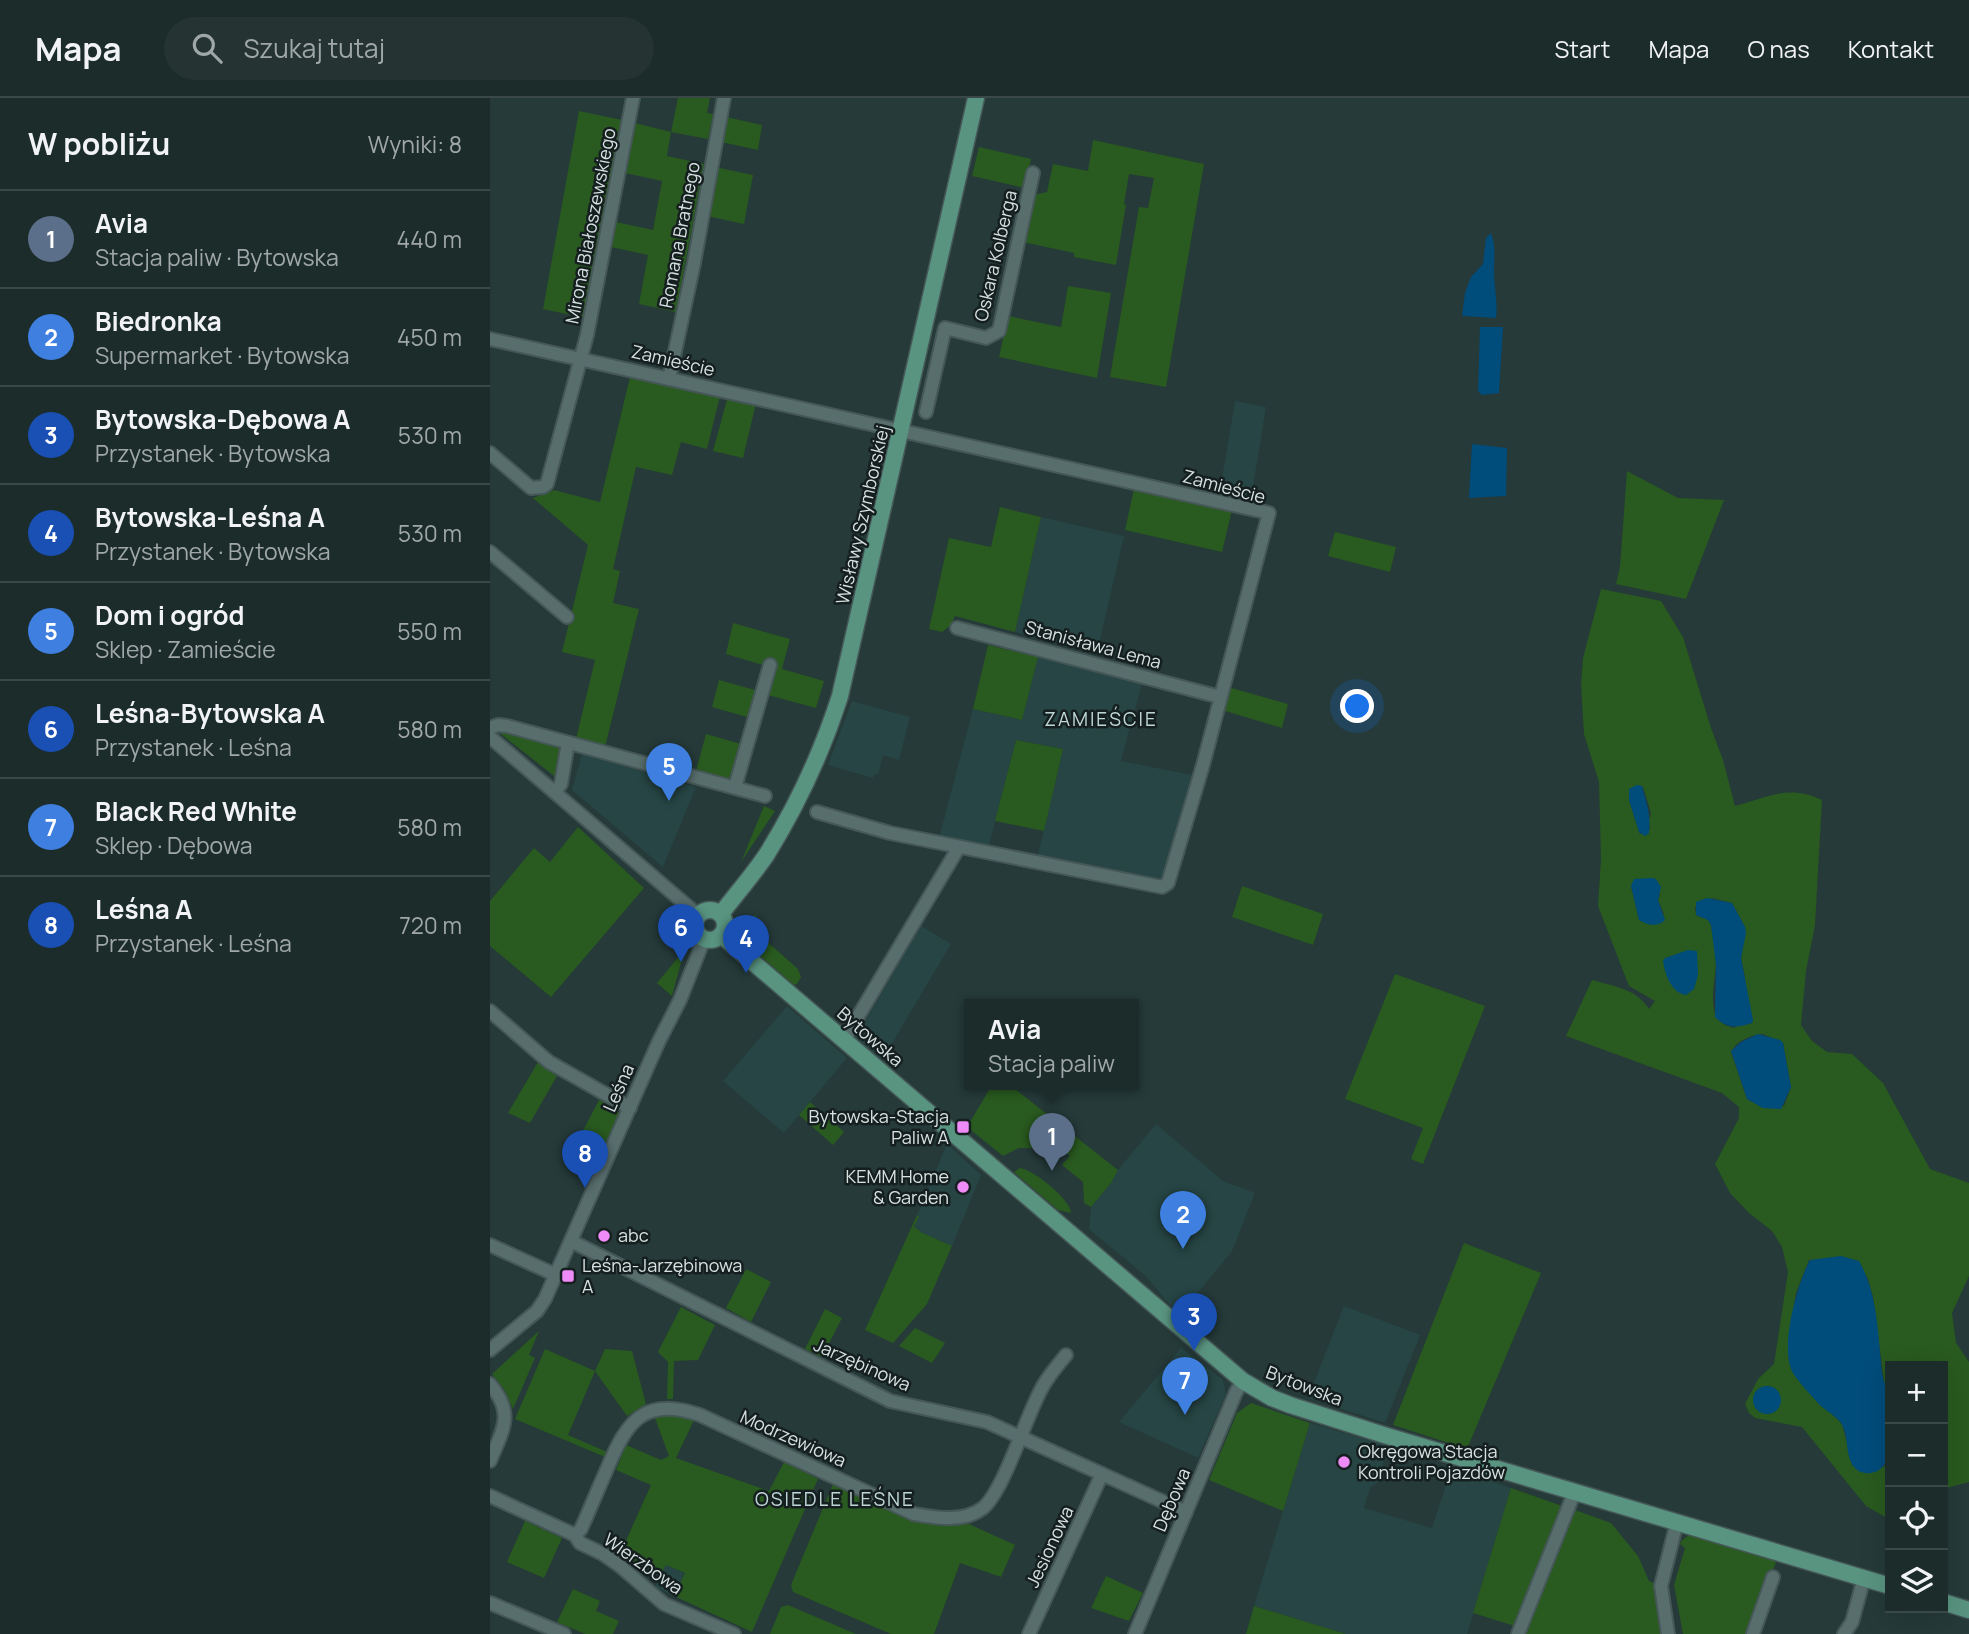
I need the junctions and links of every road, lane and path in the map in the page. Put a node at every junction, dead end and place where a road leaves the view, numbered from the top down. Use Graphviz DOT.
graph roads {
  1 [pos="633,98"];
  2 [pos="724,98"];
  3 [pos="976,98"];
  4 [pos="1033,173"];
  5 [pos="926,323"];
  6 [pos="945,328"];
  7 [pos="490,339"];
  8 [pos="580,359"];
  9 [pos="669,379"];
  10 [pos="926,412"];
  11 [pos="902,430"];
  12 [pos="490,453"];
  13 [pos="490,552"];
  14 [pos="567,617"];
  15 [pos="957,628"];
  16 [pos="770,665"];
  17 [pos="1220,697"];
  18 [pos="490,729"];
  19 [pos="490,737"];
  20 [pos="568,743"];
  21 [pos="735,787"];
  22 [pos="555,792"];
  23 [pos="765,796"];
  24 [pos="817,812"];
  25 [pos="959,847"];
  26 [pos="721,914"];
  27 [pos="698,915"];
  28 [pos="721,934"];
  29 [pos="704,939"];
  30 [pos="490,1012"];
  31 [pos="844,1040"];
  32 [pos="629,1108"];
  33 [pos="571,1241"];
  34 [pos="490,1245"];
  35 [pos="556,1275"];
  36 [pos="490,1350"];
  37 [pos="1066,1356"];
  38 [pos="1243,1381"];
  39 [pos="490,1384"];
  40 [pos="1020,1436"];
  41 [pos="490,1461"];
  42 [pos="1102,1474"];
  43 [pos="1575,1491"];
  44 [pos="490,1496"];
  45 [pos="1186,1512"];
  46 [pos="1677,1522"];
  47 [pos="575,1535"];
  48 [pos="1773,1577"];
  49 [pos="1864,1578"];
  50 [pos="1885,1584"];
  51 [pos="490,1602"];
  52 [pos="1948,1604"];
  53 [pos="1969,1610"];
  54 [pos="564,1634"];
  55 [pos="734,1634"];
  56 [pos="1029,1634"];
  57 [pos="1135,1634"];
  58 [pos="1518,1634"];
  59 [pos="1668,1634"];
  60 [pos="1753,1634"];
  61 [pos="1844,1634"];
  1 -- 8 [label="street, Mirona Białoszewskiego"];
  2 -- 9 [label="street, Romana Bratnego"];
  3 -- 5 [label="main road, Wisławy Szymborskiej"];
  4 -- 6 [label="street, Oskara Kolberga"];
  5 -- 6 [label="street, Oskara Kolberga"];
  5 -- 11 [label="main road, Wisławy Szymborskiej"];
  6 -- 10 [label="street"];
  7 -- 8 [label="street, Zamieście"];
  8 -- 9 [label="street, Zamieście"];
  8 -- 12 [label="street, Mirona Białoszewskiego"];
  9 -- 11 [label="street, Zamieście"];
  11 -- 17 [label="street, Zamieście"];
  11 -- 26 [label="main road, Wisławy Szymborskiej"];
  13 -- 14 [label="street"];
  15 -- 17 [label="street, Stanisława Lema"];
  16 -- 21 [label="street"];
  17 -- 25 [label="street, Zamieście"];
  18 -- 20 [label="street"];
  19 -- 22 [label="street"];
  20 -- 21 [label="street"];
  20 -- 22 [label="street"];
  21 -- 23 [label="street"];
  22 -- 27 [label="street"];
  24 -- 25 [label="street, Zamieście"];
  25 -- 31 [label="street"];
  26 -- 27 [label="main road"];
  26 -- 28 [label="main road"];
  27 -- 29 [label="main road"];
  28 -- 29 [label="main road"];
  28 -- 31 [label="main road, Bytowska"];
  29 -- 32 [label="street, Leśna"];
  30 -- 32 [label="street"];
  31 -- 38 [label="main road, Bytowska"];
  32 -- 33 [label="street, Leśna"];
  33 -- 35 [label="street, Leśna"];
  33 -- 40 [label="street, Jarzębinowa"];
  34 -- 35 [label="street"];
  35 -- 36 [label="street, Leśna"];
  37 -- 40 [label="street, Modrzewiowa"];
  38 -- 43 [label="main road, Bytowska"];
  38 -- 45 [label="street, Dębowa"];
  39 -- 41 [label="street"];
  40 -- 42 [label="street, Jarzębinowa"];
  40 -- 47 [label="street, Modrzewiowa"];
  42 -- 45 [label="street, Jarzębinowa"];
  42 -- 56 [label="street, Jesionowa"];
  43 -- 46 [label="main road, Bytowska"];
  43 -- 58 [label="street"];
  44 -- 47 [label="street"];
  45 -- 57 [label="street, Dębowa"];
  46 -- 49 [label="main road, Bytowska"];
  46 -- 59 [label="street"];
  47 -- 55 [label="street, Wierzbowa"];
  48 -- 60 [label="street"];
  49 -- 50 [label="main road, Bytowska"];
  49 -- 61 [label="street"];
  51 -- 54 [label="street"];
  52 -- 53 [label="main road"];
}
